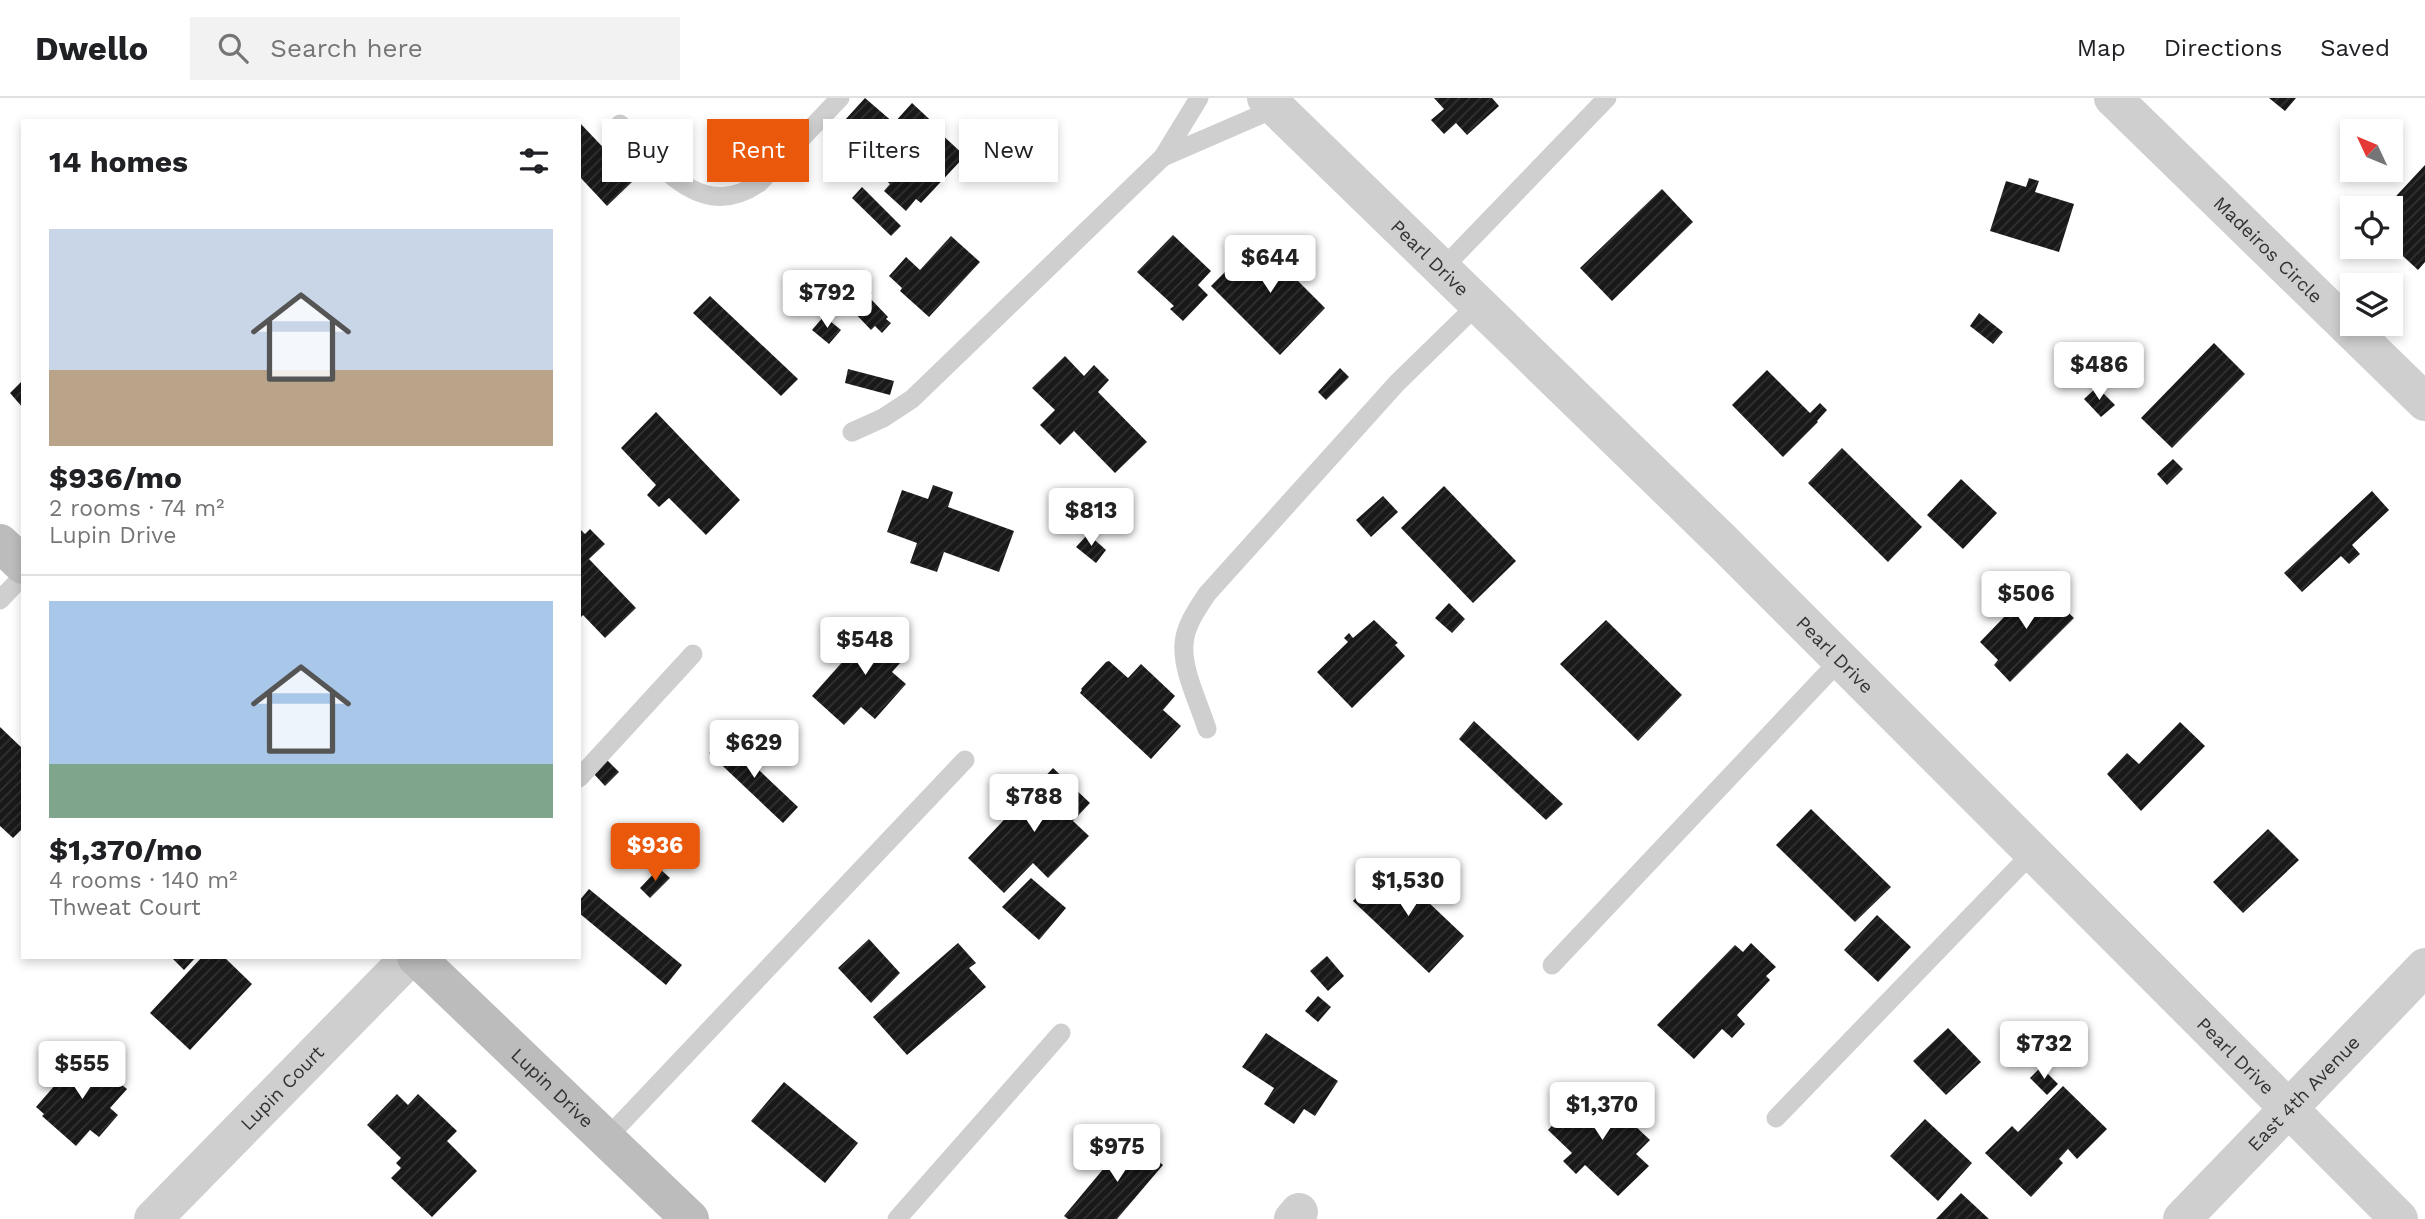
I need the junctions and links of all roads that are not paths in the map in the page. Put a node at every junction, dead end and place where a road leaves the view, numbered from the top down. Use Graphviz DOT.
graph roads {
  1 [pos="840,98"];
  2 [pos="1199,98"];
  3 [pos="1607,98"];
  4 [pos="2113,98"];
  5 [pos="1271,103"];
  6 [pos="1163,157"];
  7 [pos="679,182"];
  8 [pos="1442,269"];
  9 [pos="1478,304"];
  10 [pos="2425,402"];
  11 [pos="852,432"];
  12 [pos="0,544"];
  13 [pos="21,563"];
  14 [pos="21,578"];
  15 [pos="0,600"];
  16 [pos="693,654"];
  17 [pos="1840,660"];
  18 [pos="1208,729"];
  19 [pos="965,760"];
  20 [pos="581,776"];
  21 [pos="2032,853"];
  22 [pos="408,959"];
  23 [pos="418,959"];
  24 [pos="1552,965"];
  25 [pos="2425,967"];
  26 [pos="1061,1032"];
  27 [pos="2288,1110"];
  28 [pos="1776,1118"];
  29 [pos="606,1139"];
  30 [pos="153,1219"];
  31 [pos="690,1219"];
  32 [pos="897,1219"];
  33 [pos="2182,1219"];
  34 [pos="2399,1219"];
  1 -- 7 [label="lane"];
  2 -- 6 [label="lane"];
  3 -- 8 [label="lane"];
  4 -- 10 [label="street, Madeiros Circle"];
  5 -- 6 [label="lane"];
  5 -- 8 [label="street, Pearl Drive"];
  6 -- 11 [label="lane"];
  8 -- 9 [label="street, Pearl Drive"];
  9 -- 17 [label="street, Pearl Drive"];
  9 -- 18 [label="lane"];
  12 -- 13 [label="street"];
  14 -- 15 [label="lane"];
  16 -- 20 [label="lane"];
  17 -- 21 [label="street, Pearl Drive"];
  17 -- 24 [label="lane"];
  19 -- 29 [label="lane"];
  21 -- 27 [label="street, Pearl Drive"];
  21 -- 28 [label="lane"];
  22 -- 30 [label="street, Lupin Court"];
  23 -- 29 [label="street, Lupin Drive"];
  25 -- 27 [label="street, East 4th Avenue"];
  26 -- 32 [label="lane"];
  27 -- 33 [label="street, East 4th Avenue"];
  27 -- 34 [label="street, Pearl Drive"];
  29 -- 31 [label="street, Lupin Drive"];
}
